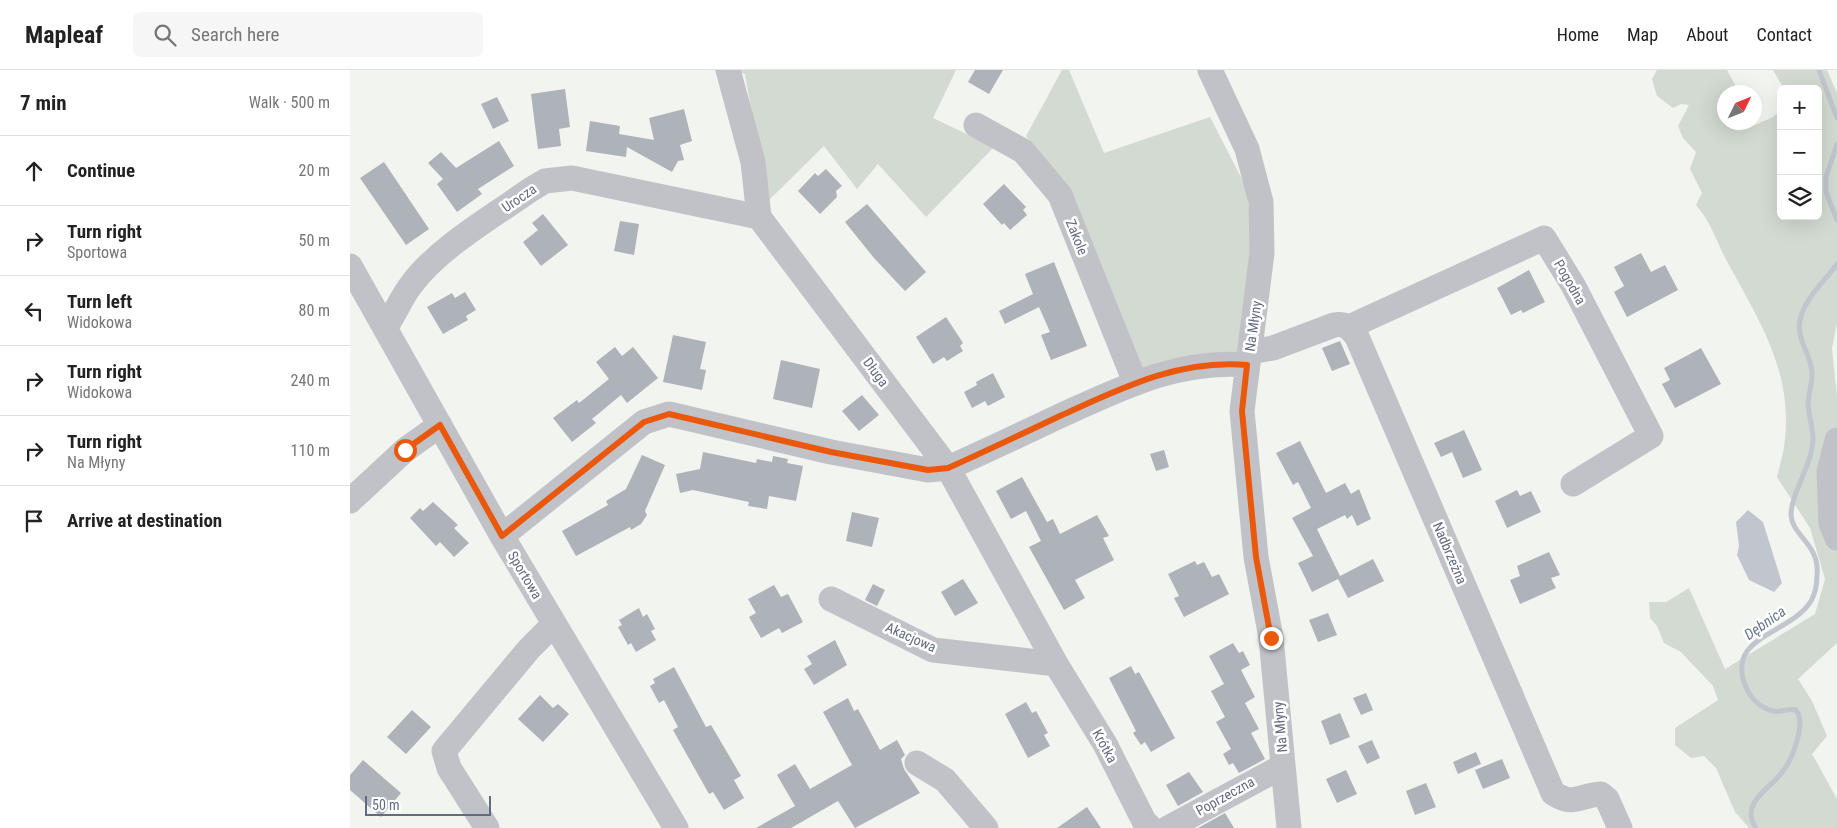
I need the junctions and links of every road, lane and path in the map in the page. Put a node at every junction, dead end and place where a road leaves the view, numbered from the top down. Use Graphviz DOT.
graph roads {
  1 [pos="728,70"];
  2 [pos="1210,70"];
  3 [pos="976,125"];
  4 [pos="760,217"];
  5 [pos="350,266"];
  6 [pos="1349,327"];
  7 [pos="386,328"];
  8 [pos="1248,359"];
  9 [pos="1134,382"];
  10 [pos="440,425"];
  11 [pos="1837,440"];
  12 [pos="948,468"];
  13 [pos="1573,484"];
  14 [pos="1834,500"];
  15 [pos="350,501"];
  16 [pos="502,536"];
  17 [pos="1837,538"];
  18 [pos="831,599"];
  19 [pos="554,624"];
  20 [pos="1056,664"];
  21 [pos="917,763"];
  22 [pos="1283,766"];
  23 [pos="487,828"];
  24 [pos="676,828"];
  25 [pos="986,828"];
  26 [pos="1151,828"];
  27 [pos="1168,828"];
  28 [pos="1289,828"];
  29 [pos="1620,828"];
  1 -- 4 [label="street, Długa"];
  2 -- 8 [label="street, Na Młyny"];
  3 -- 9 [label="street, Zakole"];
  4 -- 7 [label="street, Urocza"];
  4 -- 12 [label="street, Długa"];
  5 -- 7 [label="street, Sportowa"];
  6 -- 8 [label="street"];
  6 -- 13 [label="street, Pogodna"];
  6 -- 29 [label="street, Nadbrzeżna"];
  7 -- 10 [label="street, Sportowa"];
  8 -- 9 [label="street"];
  8 -- 22 [label="street, Na Młyny"];
  9 -- 12 [label="street"];
  10 -- 15 [label="street"];
  10 -- 16 [label="street, Sportowa"];
  11 -- 14 [label="street"];
  12 -- 16 [label="street"];
  12 -- 20 [label="street, Długa"];
  14 -- 17 [label="street"];
  16 -- 19 [label="street, Sportowa"];
  18 -- 20 [label="street, Akacjowa"];
  19 -- 23 [label="street"];
  19 -- 24 [label="street, Sportowa"];
  20 -- 26 [label="street, Krótka"];
  21 -- 25 [label="street"];
  22 -- 27 [label="street, Poprzeczna"];
  22 -- 28 [label="street, Na Młyny"];
}
